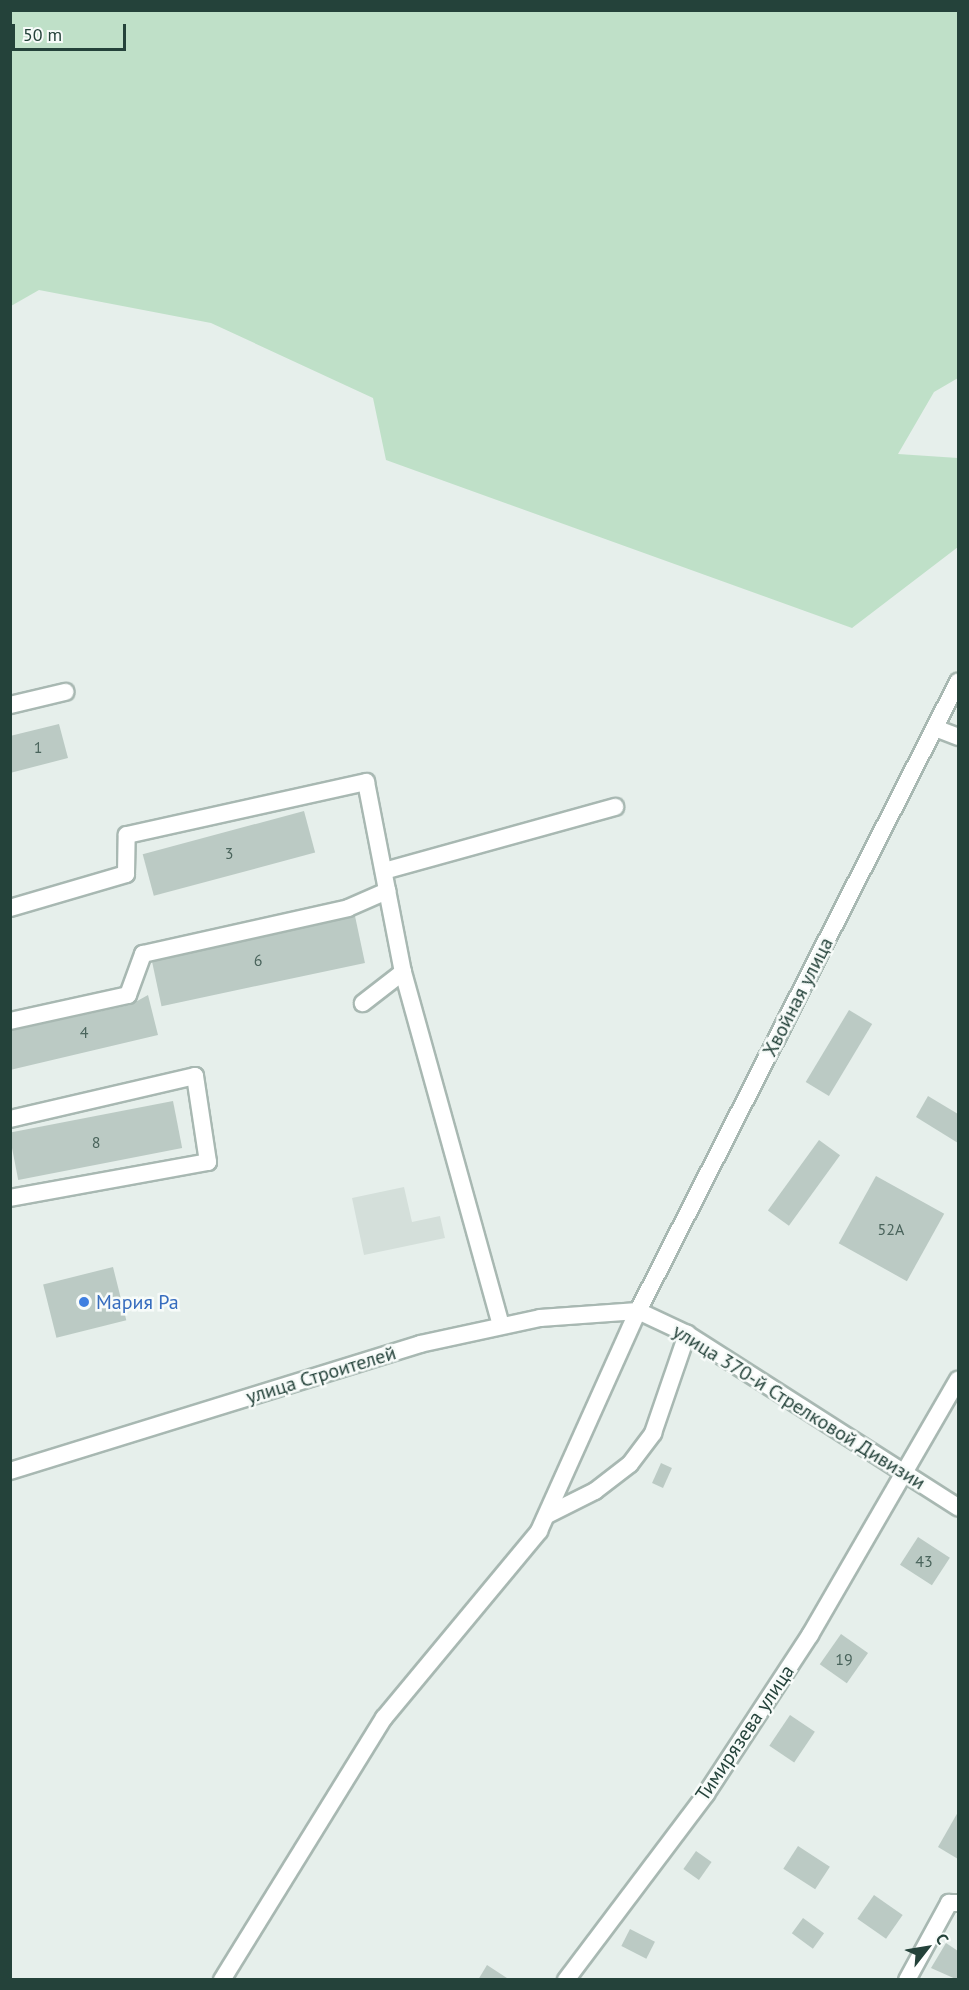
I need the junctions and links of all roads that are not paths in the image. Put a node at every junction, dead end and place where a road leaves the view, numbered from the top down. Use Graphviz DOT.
graph roads {
  1 [pos="958,682"];
  2 [pos="65,692"];
  3 [pos="10,705"];
  4 [pos="935,728"];
  5 [pos="958,737"];
  6 [pos="615,807"];
  7 [pos="384,871"];
  8 [pos="387,891"];
  9 [pos="10,908"];
  10 [pos="403,972"];
  11 [pos="363,1003"];
  12 [pos="10,1021"];
  13 [pos="10,1119"];
  14 [pos="10,1198"];
  15 [pos="638,1311"];
  16 [pos="501,1326"];
  17 [pos="687,1334"];
  18 [pos="958,1380"];
  19 [pos="10,1471"];
  20 [pos="904,1473"];
  21 [pos="958,1507"];
  22 [pos="547,1515"];
  23 [pos="958,1903"];
  24 [pos="222,1980"];
  25 [pos="566,1980"];
  26 [pos="907,1980"];
  1 -- 4 [label="street, Хвойная улица"];
  2 -- 3 [label="street"];
  4 -- 5 [label="street"];
  4 -- 15 [label="street, Хвойная улица"];
  6 -- 7 [label="street"];
  7 -- 8 [label="street"];
  7 -- 9 [label="street"];
  8 -- 10 [label="street"];
  8 -- 12 [label="street"];
  10 -- 11 [label="street"];
  10 -- 16 [label="street"];
  13 -- 14 [label="street"];
  15 -- 16 [label="street, улица Строителей"];
  15 -- 17 [label="street, улица 370-й Стрелковой Дивизии"];
  15 -- 22 [label="street, Хвойная улица"];
  16 -- 19 [label="street, улица Строителей"];
  17 -- 20 [label="street, улица 370-й Стрелковой Дивизии"];
  17 -- 22 [label="street"];
  18 -- 20 [label="street, Тимирязева улица"];
  20 -- 21 [label="street, улица 370-й Стрелковой Дивизии"];
  20 -- 25 [label="street, Тимирязева улица"];
  22 -- 24 [label="street, Хвойная улица"];
  23 -- 26 [label="street"];
}
